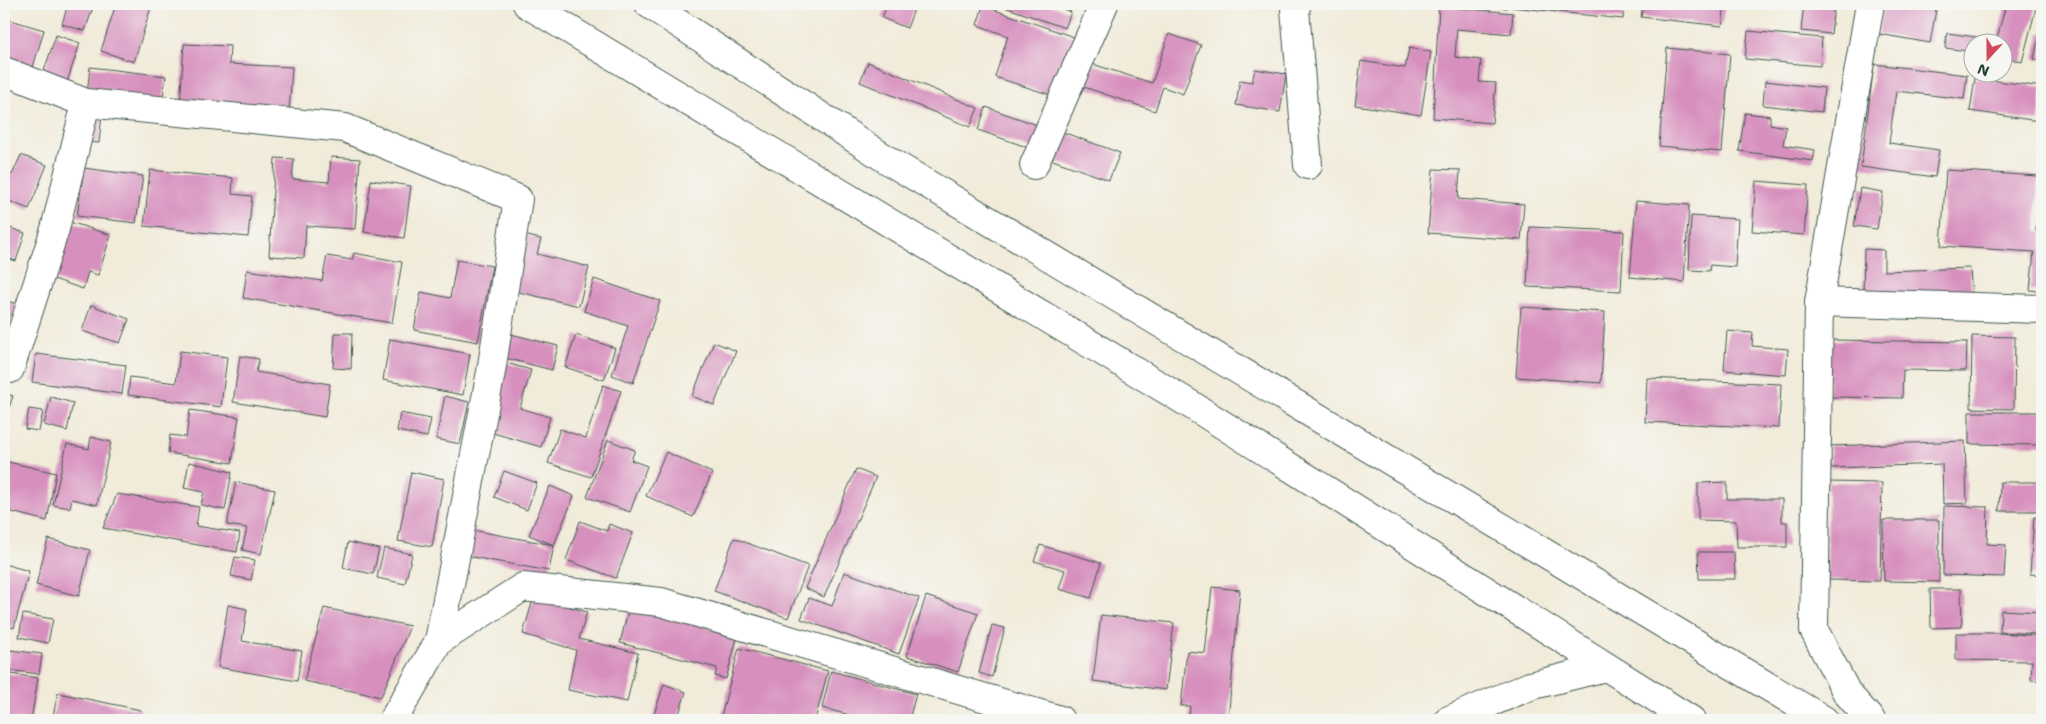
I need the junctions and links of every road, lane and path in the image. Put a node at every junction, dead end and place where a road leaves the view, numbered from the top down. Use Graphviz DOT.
graph roads {
  1 [pos="526,4"];
  2 [pos="649,4"];
  3 [pos="1104,4"];
  4 [pos="1297,4"];
  5 [pos="1870,4"];
  6 [pos="4,71"];
  7 [pos="86,103"];
  8 [pos="1034,165"];
  9 [pos="1308,165"];
  10 [pos="1819,302"];
  11 [pos="2042,309"];
  12 [pos="4,368"];
  13 [pos="439,641"];
  14 [pos="1606,667"];
  15 [pos="393,720"];
  16 [pos="1060,720"];
  17 [pos="1449,720"];
  18 [pos="1691,720"];
  19 [pos="1824,720"];
  20 [pos="1871,720"];
  1 -- 14 [label="street"];
  2 -- 19 [label="street"];
  3 -- 8 [label="street"];
  4 -- 9 [label="street"];
  5 -- 10 [label="street"];
  6 -- 7 [label="street"];
  7 -- 12 [label="street"];
  7 -- 13 [label="street"];
  10 -- 11 [label="street"];
  10 -- 20 [label="street"];
  13 -- 15 [label="street"];
  13 -- 16 [label="street"];
  14 -- 17 [label="street"];
  14 -- 18 [label="street"];
}
